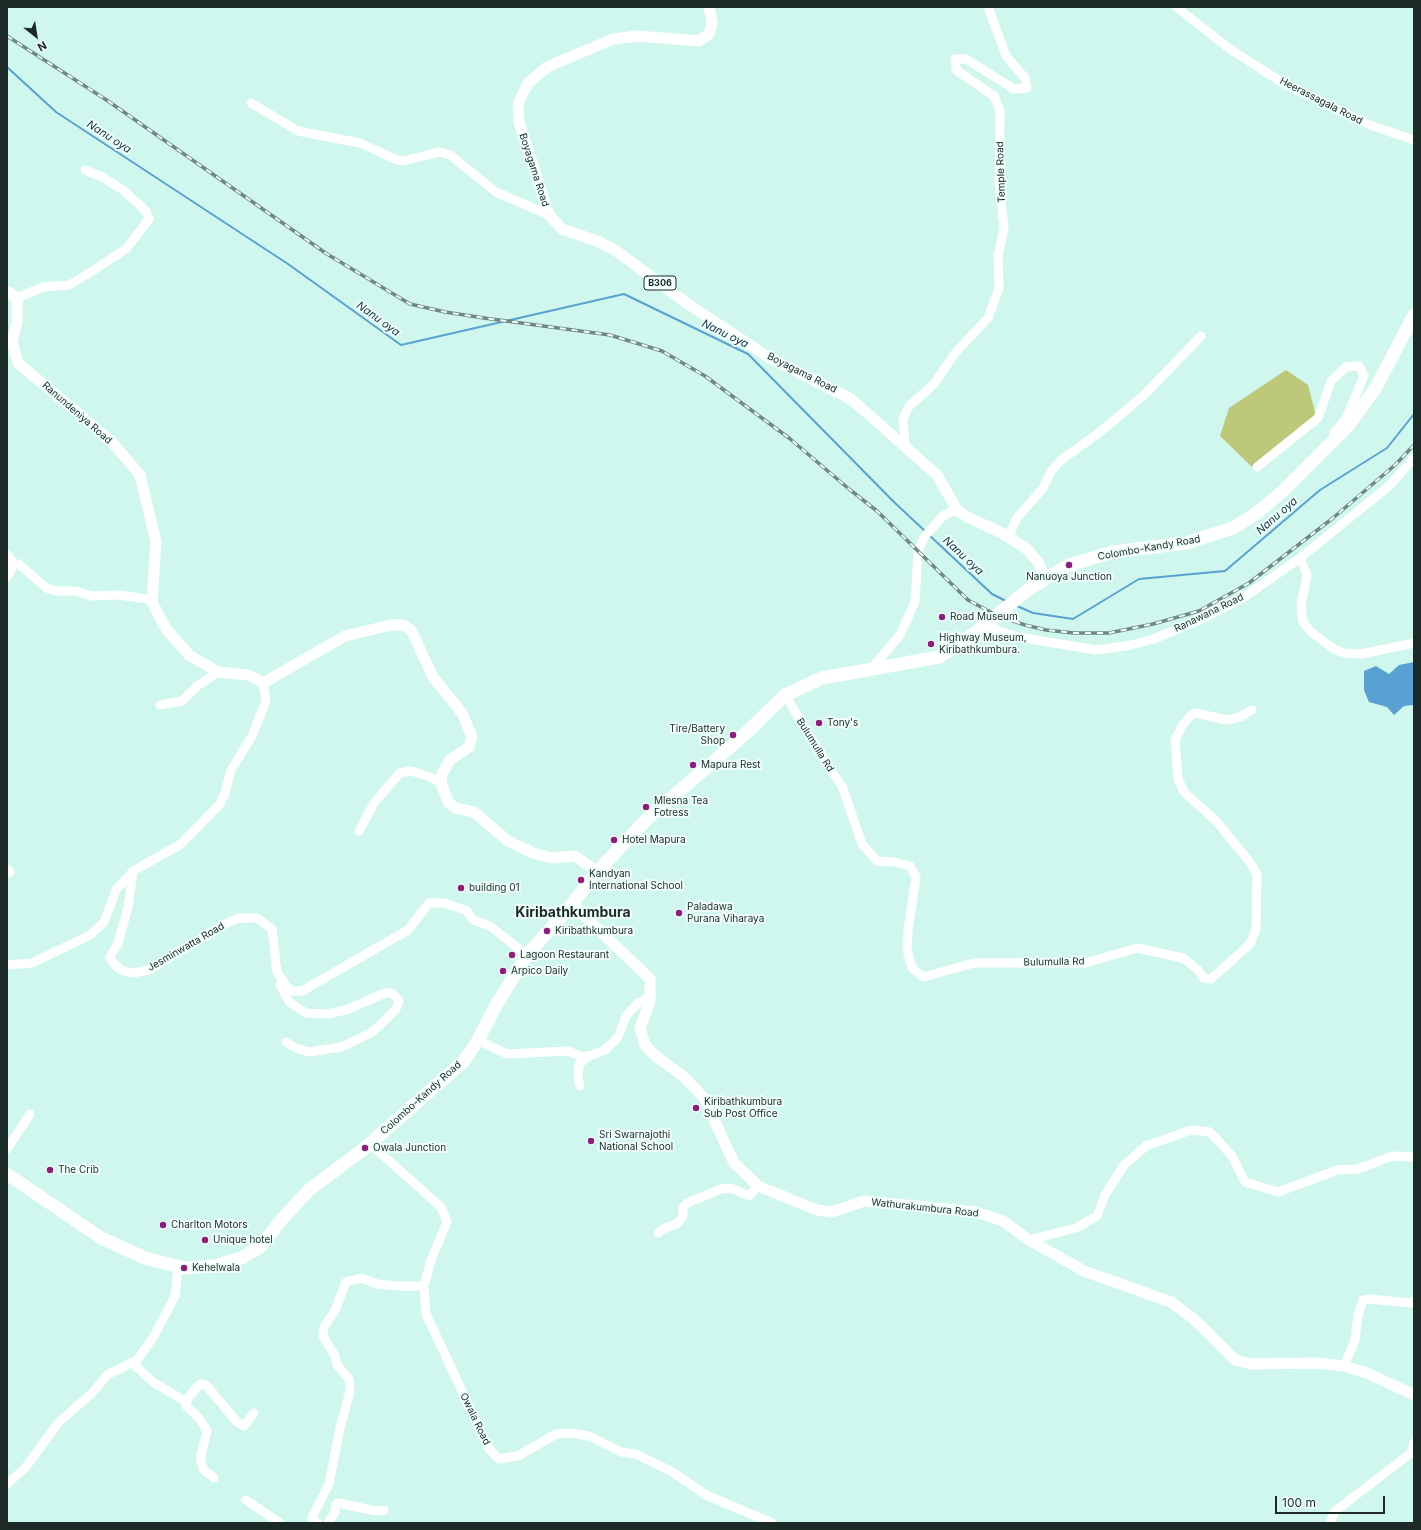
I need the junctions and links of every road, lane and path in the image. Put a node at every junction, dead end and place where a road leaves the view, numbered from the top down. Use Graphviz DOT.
graph roads {
  1 [pos="709,7"];
  2 [pos="988,7"];
  3 [pos="1176,7"];
  4 [pos="251,103"];
  5 [pos="1414,140"];
  6 [pos="85,170"];
  7 [pos="549,215"];
  8 [pos="7,291"];
  9 [pos="17,298"];
  10 [pos="1414,315"];
  11 [pos="1201,336"];
  12 [pos="905,445"];
  13 [pos="1414,458"];
  14 [pos="1314,461"];
  15 [pos="1257,468"];
  16 [pos="957,510"];
  17 [pos="1008,537"];
  18 [pos="7,554"];
  19 [pos="1300,558"];
  20 [pos="14,564"];
  21 [pos="7,577"];
  22 [pos="1045,578"];
  23 [pos="152,602"];
  24 [pos="986,623"];
  25 [pos="1414,643"];
  26 [pos="872,668"];
  27 [pos="218,672"];
  28 [pos="263,683"];
  29 [pos="785,695"];
  30 [pos="160,705"];
  31 [pos="1252,710"];
  32 [pos="441,783"];
  33 [pos="359,831"];
  34 [pos="7,869"];
  35 [pos="133,871"];
  36 [pos="7,872"];
  37 [pos="597,872"];
  38 [pos="572,904"];
  39 [pos="527,955"];
  40 [pos="7,965"];
  41 [pos="276,972"];
  42 [pos="649,1002"];
  43 [pos="478,1040"];
  44 [pos="286,1042"];
  45 [pos="584,1056"];
  46 [pos="580,1086"];
  47 [pos="30,1114"];
  48 [pos="370,1144"];
  49 [pos="7,1149"];
  50 [pos="1414,1157"];
  51 [pos="7,1174"];
  52 [pos="758,1186"];
  53 [pos="658,1233"];
  54 [pos="1029,1240"];
  55 [pos="178,1267"];
  56 [pos="424,1286"];
  57 [pos="1414,1301"];
  58 [pos="131,1362"];
  59 [pos="1344,1366"];
  60 [pos="1414,1395"];
  61 [pos="187,1399"];
  62 [pos="254,1413"];
  63 [pos="1414,1443"];
  64 [pos="214,1478"];
  65 [pos="7,1484"];
  66 [pos="246,1500"];
  67 [pos="385,1511"];
  68 [pos="312,1522"];
  69 [pos="280,1523"];
  70 [pos="328,1523"];
  71 [pos="772,1523"];
  72 [pos="1330,1523"];
  1 -- 7 [label="main road, Boyagama Road / B306"];
  2 -- 12 [label="street, Temple Road"];
  3 -- 5 [label="street, Heerassagala Road"];
  4 -- 7 [label="street"];
  6 -- 9 [label="street"];
  7 -- 12 [label="main road, Boyagama Road / B306"];
  8 -- 9 [label="main road"];
  9 -- 23 [label="main road, Ranundeniya Road"];
  10 -- 14 [label="highway, Colombo-Kandy Road"];
  11 -- 17 [label="street"];
  12 -- 16 [label="main road, Boyagama Road / B306"];
  13 -- 19 [label="street, Ranawana Road"];
  14 -- 15 [label="street"];
  14 -- 22 [label="highway, Colombo-Kandy Road"];
  16 -- 17 [label="main road, Boyagama Road / B306"];
  16 -- 26 [label="street"];
  17 -- 22 [label="main road, Boyagama Road / B306"];
  18 -- 20 [label="street"];
  19 -- 24 [label="street, Ranawana Road"];
  19 -- 25 [label="street"];
  20 -- 21 [label="street"];
  20 -- 23 [label="street"];
  22 -- 24 [label="highway, Colombo-Kandy Road"];
  23 -- 27 [label="main road"];
  24 -- 26 [label="highway, Colombo-Kandy Road"];
  26 -- 29 [label="highway, Colombo-Kandy Road"];
  27 -- 28 [label="main road"];
  27 -- 30 [label="street"];
  28 -- 32 [label="main road"];
  28 -- 35 [label="street"];
  29 -- 31 [label="street, Bulumulla Rd"];
  29 -- 37 [label="highway, Colombo-Kandy Road"];
  32 -- 33 [label="street"];
  32 -- 37 [label="main road"];
  34 -- 36 [label="street"];
  35 -- 40 [label="street"];
  35 -- 41 [label="street, Jesminwatta Road"];
  37 -- 38 [label="highway, Colombo-Kandy Road"];
  38 -- 39 [label="highway, Colombo-Kandy Road"];
  38 -- 42 [label="main road"];
  39 -- 41 [label="street"];
  39 -- 43 [label="highway, Colombo-Kandy Road"];
  41 -- 44 [label="street"];
  42 -- 45 [label="street"];
  42 -- 52 [label="main road, Wathurakumbura Road"];
  43 -- 45 [label="street"];
  43 -- 48 [label="highway, Colombo-Kandy Road"];
  45 -- 46 [label="street"];
  47 -- 49 [label="street"];
  48 -- 55 [label="highway, Colombo-Kandy Road"];
  48 -- 56 [label="street, Owala Road"];
  50 -- 54 [label="street"];
  51 -- 55 [label="highway, Colombo-Kandy Road"];
  52 -- 53 [label="street"];
  52 -- 54 [label="main road, Wathurakumbura Road"];
  54 -- 59 [label="main road, Wathurakumbura Road"];
  55 -- 58 [label="street"];
  56 -- 68 [label="street"];
  56 -- 71 [label="street, Owala Road"];
  57 -- 59 [label="street"];
  58 -- 61 [label="street"];
  58 -- 65 [label="street"];
  59 -- 60 [label="main road, Wathurakumbura Road"];
  61 -- 62 [label="street"];
  61 -- 64 [label="street"];
  63 -- 72 [label="street"];
  66 -- 69 [label="street"];
  67 -- 70 [label="street"];
}
